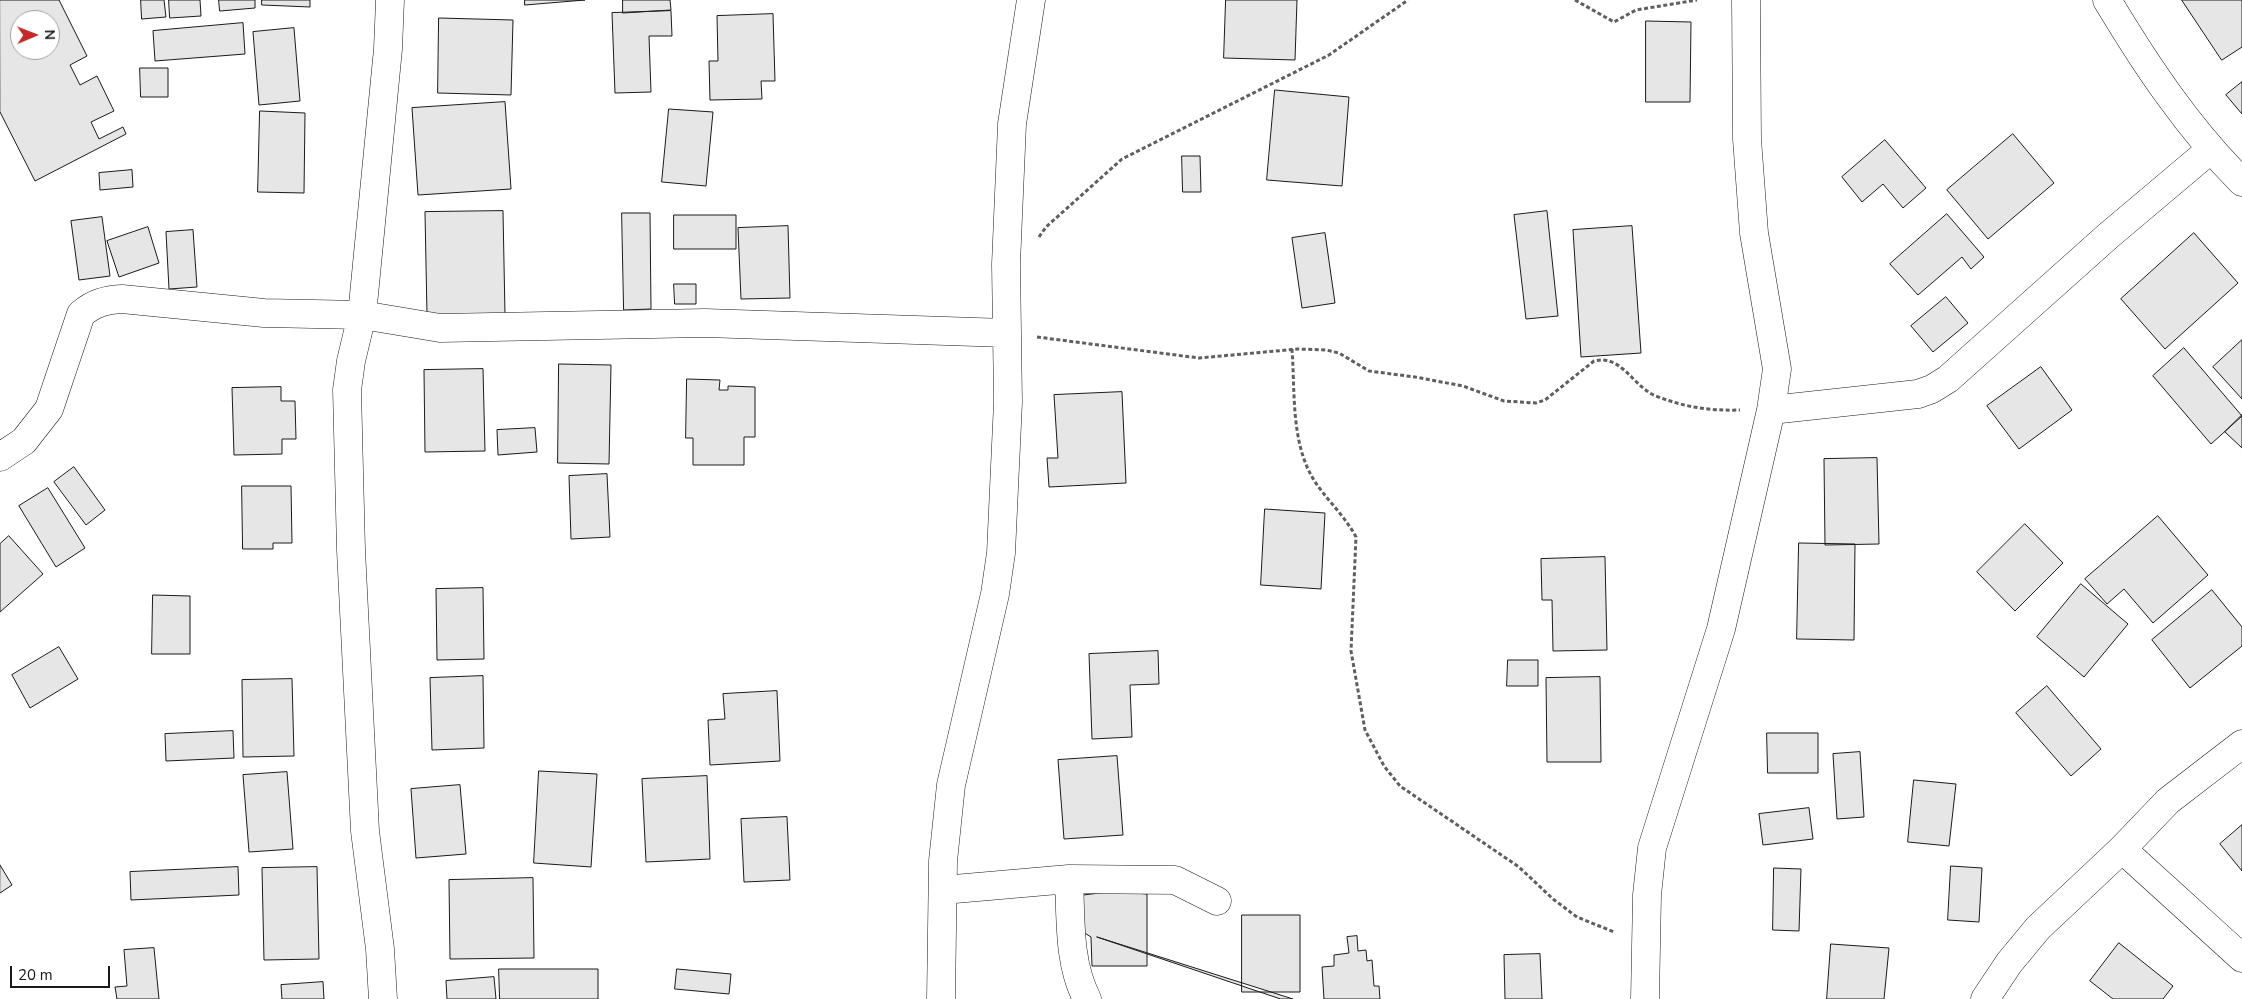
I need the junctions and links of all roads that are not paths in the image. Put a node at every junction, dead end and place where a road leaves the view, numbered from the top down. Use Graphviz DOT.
graph roads {
  1 [pos="390,0"];
  2 [pos="1031,0"];
  3 [pos="1746,0"];
  4 [pos="2107,0"];
  5 [pos="2210,150"];
  6 [pos="2242,182"];
  7 [pos="362,315"];
  8 [pos="1006,333"];
  9 [pos="1771,410"];
  10 [pos="0,457"];
  11 [pos="2242,744"];
  12 [pos="2122,849"];
  13 [pos="1069,878"];
  14 [pos="943,890"];
  15 [pos="1217,900"];
  16 [pos="2242,958"];
  17 [pos="383,999"];
  18 [pos="941,999"];
  19 [pos="1087,999"];
  20 [pos="1646,999"];
  21 [pos="1985,999"];
  1 -- 7 [label="street"];
  2 -- 8 [label="street"];
  3 -- 9 [label="street"];
  4 -- 5 [label="street"];
  5 -- 6 [label="street"];
  5 -- 9 [label="street"];
  7 -- 8 [label="street"];
  7 -- 10 [label="street"];
  7 -- 17 [label="street"];
  8 -- 14 [label="street"];
  9 -- 20 [label="street"];
  11 -- 12 [label="street"];
  12 -- 16 [label="street"];
  12 -- 21 [label="street"];
  13 -- 14 [label="street"];
  13 -- 15 [label="street"];
  13 -- 19 [label="street"];
  14 -- 18 [label="street"];
}
